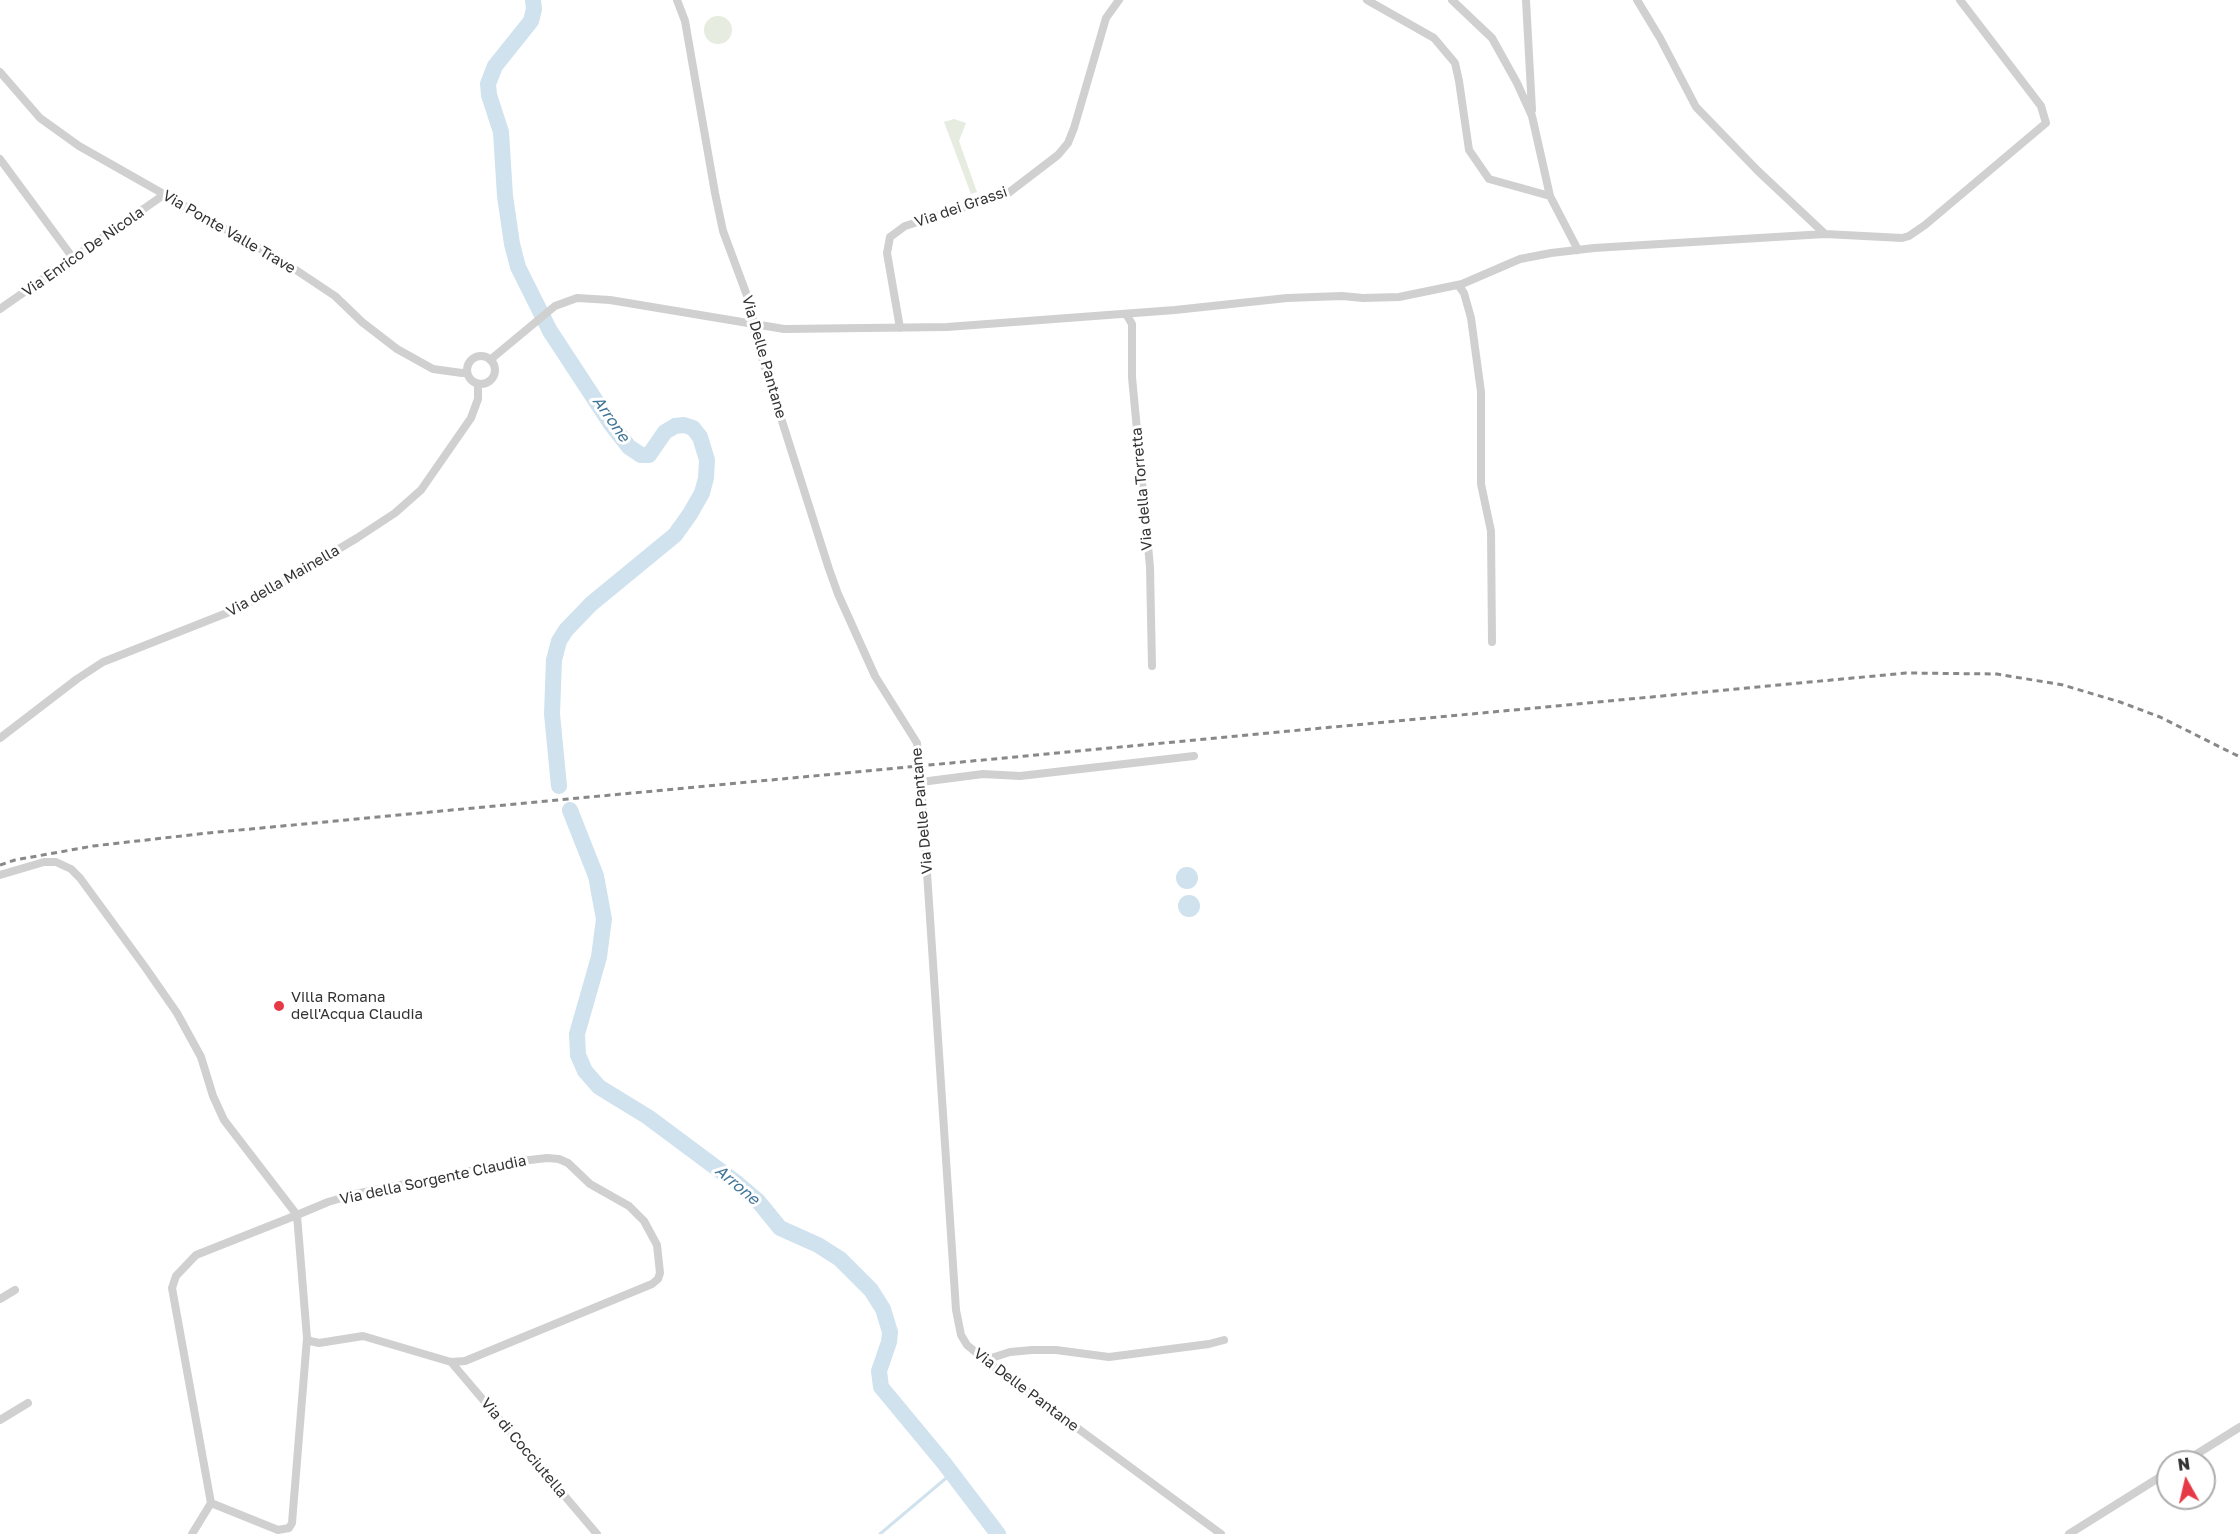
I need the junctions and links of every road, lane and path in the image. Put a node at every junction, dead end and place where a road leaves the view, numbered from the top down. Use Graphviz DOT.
graph roads {
  1 [pos="677,0"];
  2 [pos="1119,0"];
  3 [pos="1366,0"];
  4 [pos="1452,0"];
  5 [pos="1526,0"];
  6 [pos="1637,0"];
  7 [pos="1960,0"];
  8 [pos="0,72"];
  9 [pos="1532,116"];
  10 [pos="0,159"];
  11 [pos="165,194"];
  12 [pos="1550,196"];
  13 [pos="1825,234"];
  14 [pos="1578,250"];
  15 [pos="73,258"];
  16 [pos="1458,285"];
  17 [pos="0,309"];
  18 [pos="1126,314"];
  19 [pos="752,323"];
  20 [pos="900,328"];
  21 [pos="490,360"];
  22 [pos="467,372"];
  23 [pos="478,384"];
  24 [pos="1492,642"];
  25 [pos="1152,666"];
  26 [pos="0,738"];
  27 [pos="1194,756"];
  28 [pos="921,782"];
  29 [pos="0,875"];
  30 [pos="297,1215"];
  31 [pos="15,1290"];
  32 [pos="0,1299"];
  33 [pos="307,1338"];
  34 [pos="1224,1340"];
  35 [pos="985,1360"];
  36 [pos="451,1362"];
  37 [pos="28,1403"];
  38 [pos="0,1420"];
  39 [pos="2240,1427"];
  40 [pos="2203,1450"];
  41 [pos="2156,1480"];
  42 [pos="212,1503"];
  43 [pos="289,1531"];
  44 [pos="192,1534"];
  45 [pos="597,1534"];
  46 [pos="1221,1534"];
  47 [pos="2069,1534"];
  1 -- 19 [label="street, Via Delle Pantane"];
  2 -- 20 [label="street, Via dei Grassi"];
  3 -- 12 [label="street"];
  4 -- 9 [label="street"];
  5 -- 9 [label="street"];
  6 -- 13 [label="street"];
  7 -- 13 [label="street"];
  8 -- 11 [label="street, Via Ponte Valle Trave"];
  9 -- 12 [label="street"];
  10 -- 15 [label="street"];
  11 -- 15 [label="street, Via Enrico De Nicola"];
  11 -- 22 [label="street, Via Ponte Valle Trave"];
  12 -- 14 [label="street"];
  13 -- 14 [label="street"];
  14 -- 16 [label="street"];
  15 -- 17 [label="street, Via Enrico De Nicola"];
  16 -- 18 [label="street"];
  16 -- 24 [label="street"];
  18 -- 20 [label="street"];
  18 -- 25 [label="street, Via della Torretta"];
  19 -- 20 [label="street"];
  19 -- 21 [label="street"];
  19 -- 28 [label="street, Via Delle Pantane"];
  21 -- 22 [label="street"];
  21 -- 23 [label="street"];
  22 -- 23 [label="street"];
  23 -- 26 [label="street, Via della Mainella"];
  27 -- 28 [label="street"];
  28 -- 35 [label="street, Via Delle Pantane"];
  29 -- 30 [label="street"];
  30 -- 33 [label="street"];
  30 -- 36 [label="street, Via della Sorgente Claudia"];
  30 -- 42 [label="street, Via della Sorgente Claudia"];
  31 -- 32 [label="street"];
  33 -- 36 [label="street"];
  33 -- 43 [label="street"];
  34 -- 35 [label="street"];
  35 -- 46 [label="street, Via Delle Pantane"];
  36 -- 45 [label="street, Via di Cocciutella"];
  37 -- 38 [label="street"];
  39 -- 40 [label="street"];
  41 -- 47 [label="street"];
  42 -- 43 [label="street"];
  42 -- 44 [label="street"];
}
